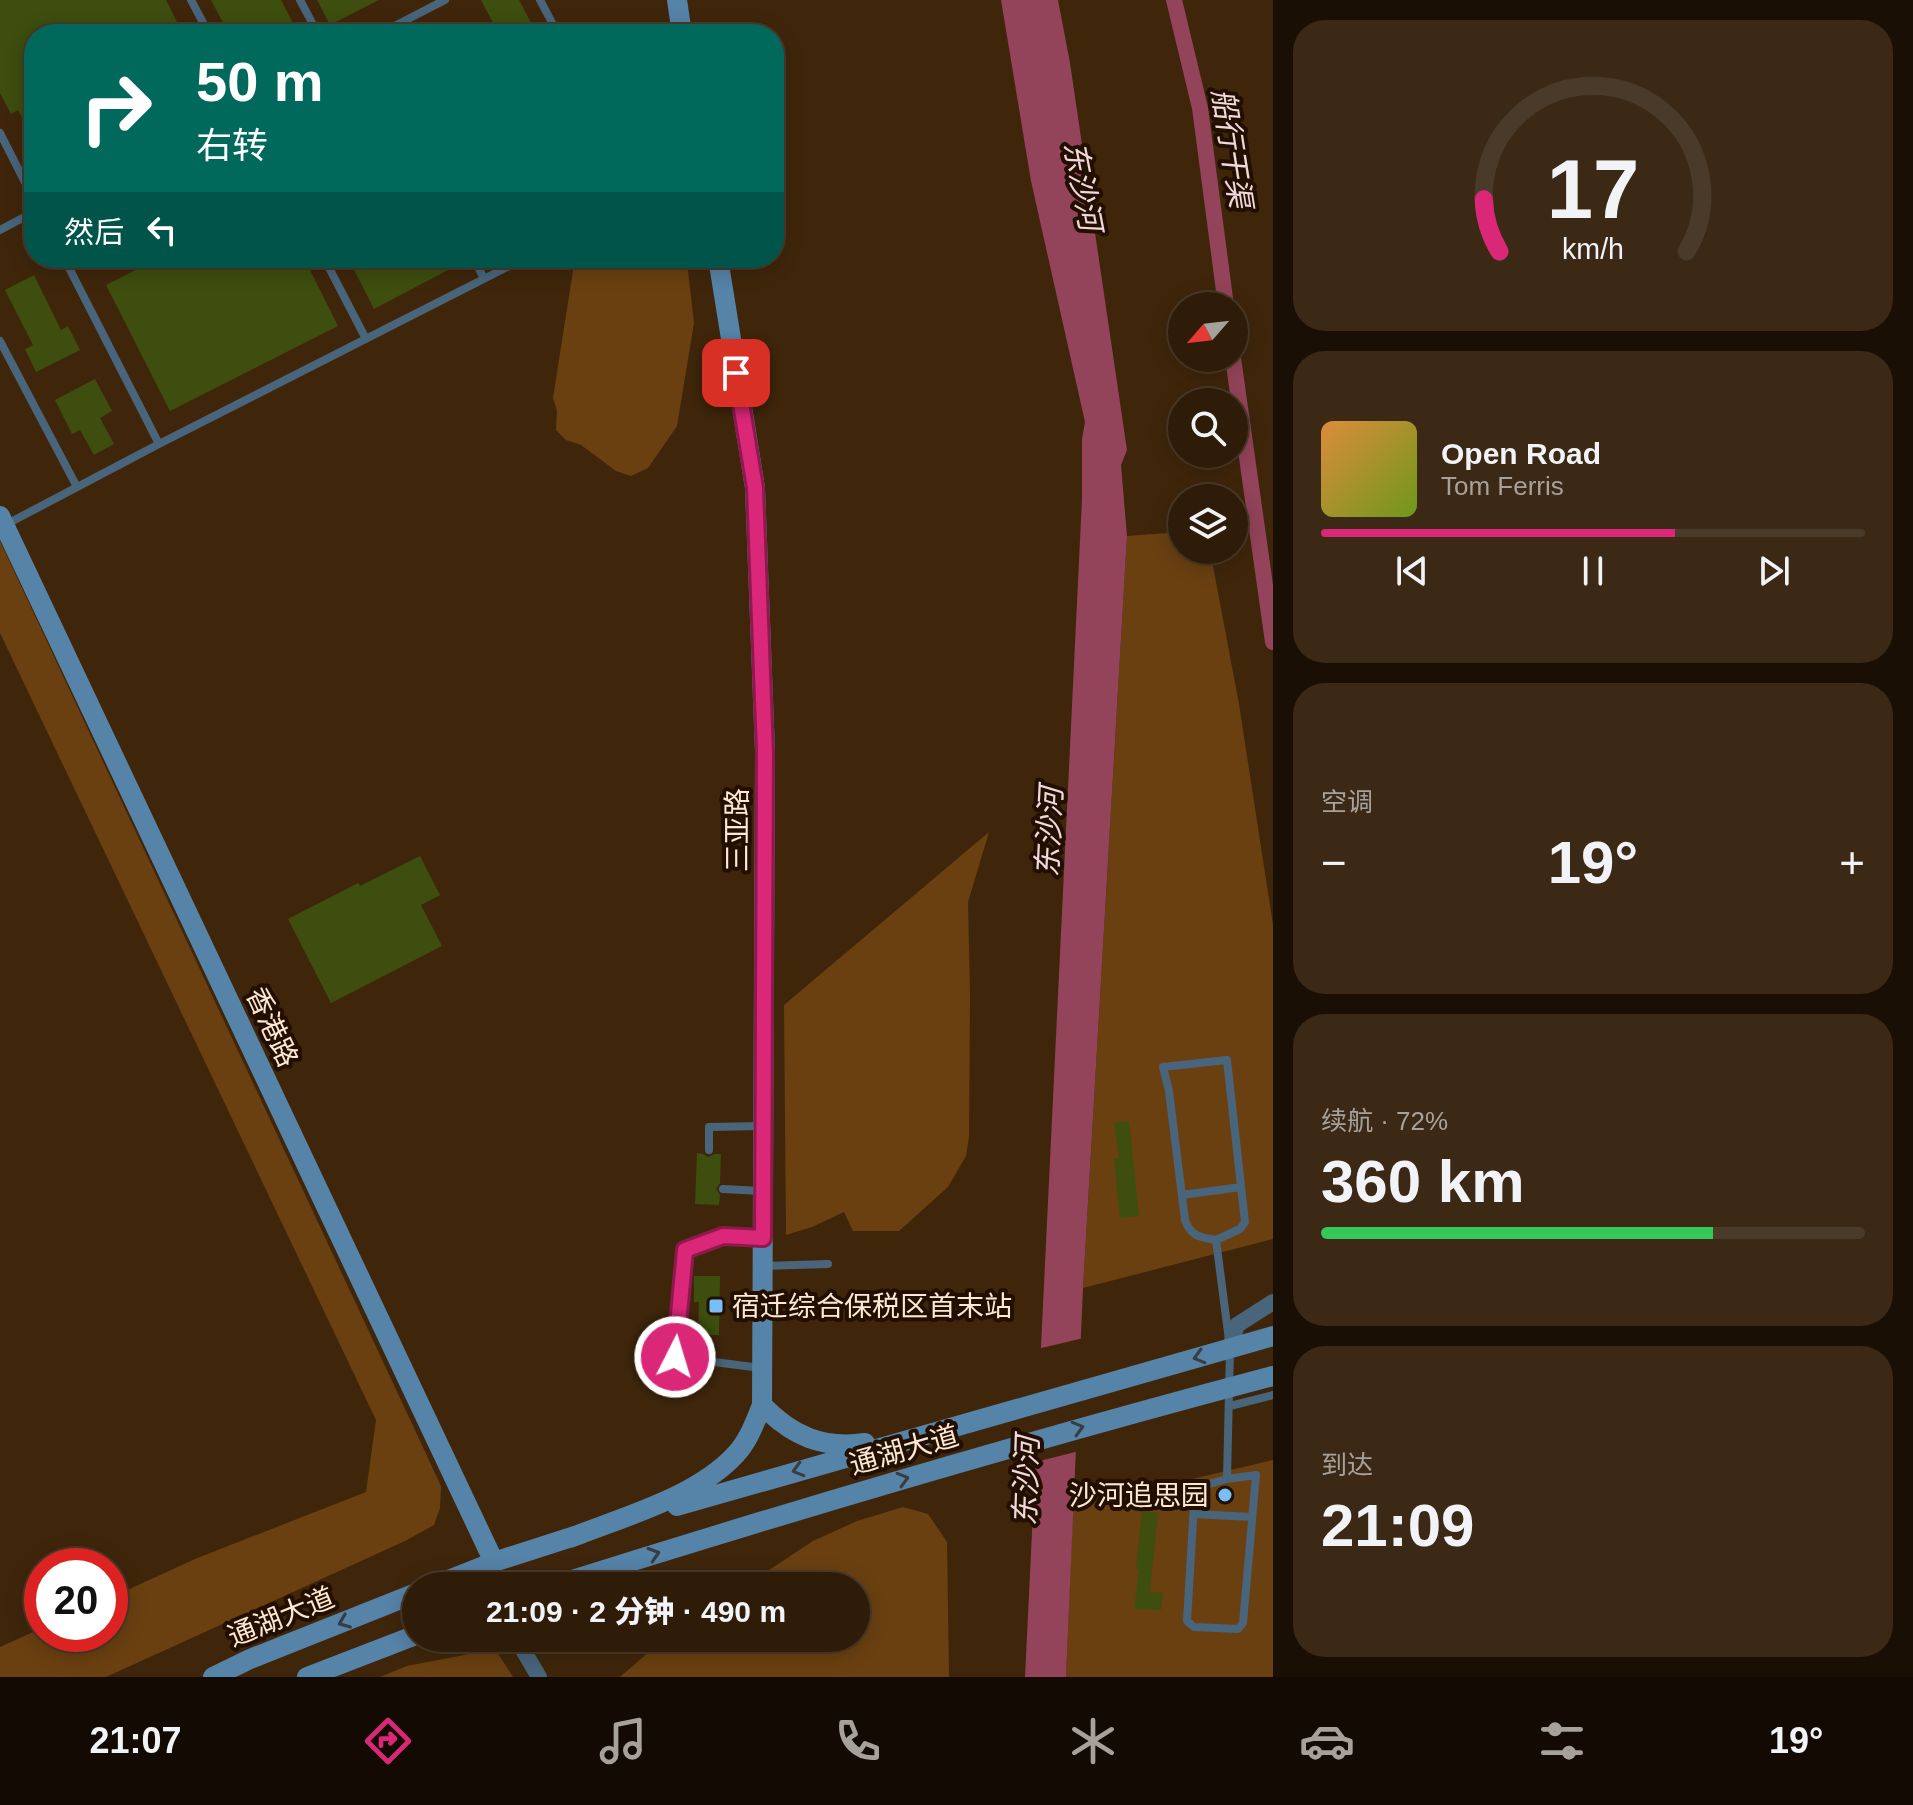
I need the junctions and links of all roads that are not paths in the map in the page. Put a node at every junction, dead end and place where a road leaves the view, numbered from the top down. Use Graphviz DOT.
graph roads {
  1 [pos="191,0"];
  2 [pos="300,0"];
  3 [pos="445,0"];
  4 [pos="540,0"];
  5 [pos="677,0"];
  6 [pos="204,24"];
  7 [pos="313,24"];
  8 [pos="398,24"];
  9 [pos="553,24"];
  10 [pos="681,24"];
  11 [pos="0,133"];
  12 [pos="24,180"];
  13 [pos="24,217"];
  14 [pos="0,230"];
  15 [pos="69,268"];
  16 [pos="329,268"];
  17 [pos="479,268"];
  18 [pos="505,268"];
  19 [pos="720,268"];
  20 [pos="484,279"];
  21 [pos="366,339"];
  22 [pos="0,341"];
  23 [pos="159,444"];
  24 [pos="77,487"];
  25 [pos="2,520"];
  26 [pos="763,1126"];
  27 [pos="709,1150"];
  28 [pos="1241,1187"];
  29 [pos="723,1189"];
  30 [pos="763,1191"];
  31 [pos="1182,1195"];
  32 [pos="763,1238"];
  33 [pos="1216,1240"];
  34 [pos="828,1264"];
  35 [pos="763,1267"];
  36 [pos="1273,1302"];
  37 [pos="1273,1336"];
  38 [pos="1230,1348"];
  39 [pos="762,1368"];
  40 [pos="1273,1376"];
  41 [pos="1273,1395"];
  42 [pos="1230,1397"];
  43 [pos="762,1405"];
  44 [pos="920,1435"];
  45 [pos="1227,1479"];
  46 [pos="1194,1514"];
  47 [pos="1252,1517"];
  48 [pos="570,1538"];
  49 [pos="494,1562"];
  50 [pos="469,1572"];
  51 [pos="494,1572"];
  52 [pos="598,1572"];
  53 [pos="402,1599"];
  54 [pos="402,1640"];
  55 [pos="524,1652"];
  56 [pos="213,1677"];
  57 [pos="307,1677"];
  58 [pos="539,1677"];
  1 -- 6 [label="lane"];
  2 -- 7 [label="lane"];
  3 -- 8 [label="lane"];
  4 -- 9 [label="lane"];
  5 -- 10 [label="street"];
  11 -- 12 [label="lane"];
  13 -- 14 [label="lane"];
  15 -- 23 [label="lane"];
  16 -- 21 [label="lane"];
  17 -- 20 [label="lane"];
  18 -- 20 [label="lane"];
  19 -- 26 [label="street, 三亚路"];
  20 -- 21 [label="lane"];
  21 -- 23 [label="lane"];
  22 -- 24 [label="lane"];
  23 -- 24 [label="lane"];
  24 -- 25 [label="lane"];
  25 -- 49 [label="street, 香港路"];
  26 -- 27 [label="lane"];
  26 -- 30 [label="street, 三亚路"];
  28 -- 31 [label="lane"];
  28 -- 31 [label="lane"];
  28 -- 33 [label="lane"];
  29 -- 30 [label="lane"];
  30 -- 32 [label="street, 三亚路"];
  31 -- 33 [label="lane"];
  32 -- 35 [label="street, 三亚路"];
  32 -- 39 [label="lane"];
  33 -- 38 [label="lane"];
  34 -- 35 [label="lane"];
  35 -- 39 [label="street, 三亚路"];
  36 -- 38 [label="street"];
  37 -- 38 [label="street"];
  38 -- 42 [label="lane"];
  38 -- 44 [label="street, 通湖大道, one-way"];
  39 -- 43 [label="street, 三亚路"];
  40 -- 42 [label="street, 通湖大道"];
  41 -- 42 [label="lane"];
  42 -- 45 [label="lane"];
  52 -- 42 [label="street, 通湖大道, one-way"];
  43 -- 44 [label="street"];
  43 -- 48 [label="street"];
  44 -- 48 [label="street, 通湖大道, one-way"];
  45 -- 46 [label="lane"];
  45 -- 47 [label="lane"];
  46 -- 47 [label="lane"];
  46 -- 47 [label="lane"];
  48 -- 49 [label="street, 通湖大道"];
  49 -- 50 [label="street, 通湖大道"];
  49 -- 51 [label="street"];
  53 -- 56 [label="street, 通湖大道, one-way"];
  54 -- 57 [label="street"];
  55 -- 58 [label="street"];
}
